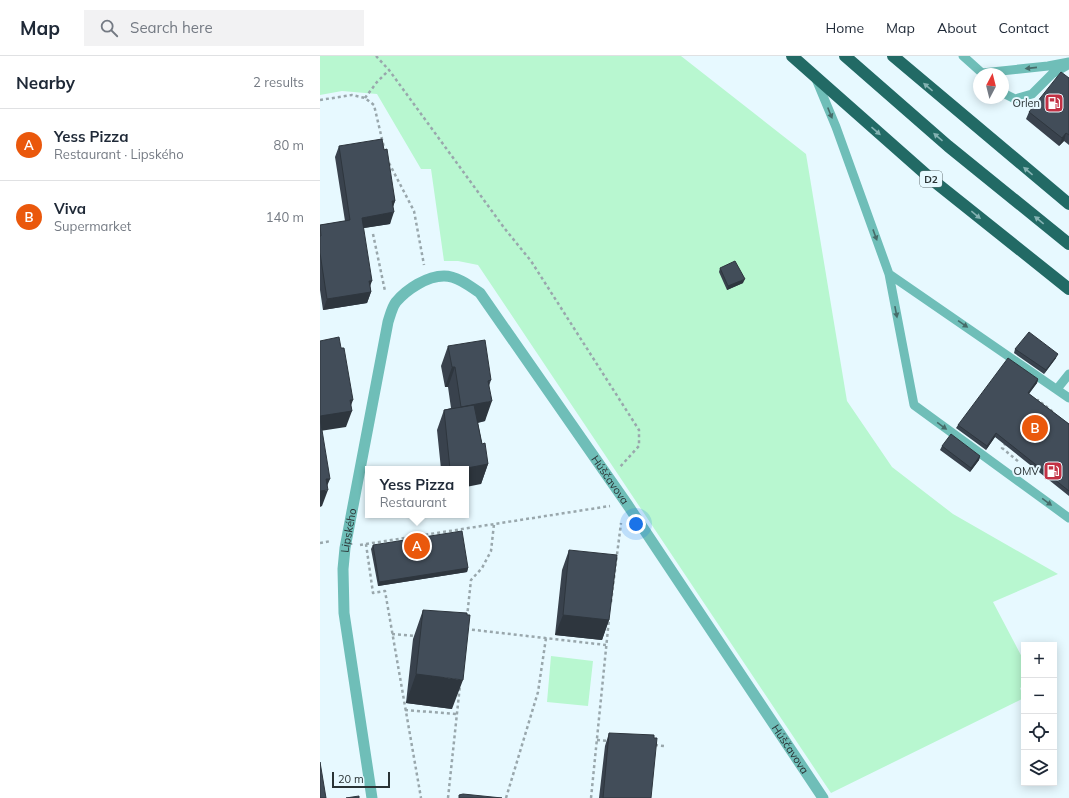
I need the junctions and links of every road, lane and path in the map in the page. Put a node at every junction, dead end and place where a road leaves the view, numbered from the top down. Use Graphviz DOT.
graph roads {
  1 [pos="376,56"];
  2 [pos="792,56"];
  3 [pos="845,56"];
  4 [pos="892,56"];
  5 [pos="963,56"];
  6 [pos="1069,63"];
  7 [pos="977,68"];
  8 [pos="389,70"];
  9 [pos="1009,70"];
  10 [pos="815,77"];
  11 [pos="1009,96"];
  12 [pos="366,98"];
  13 [pos="320,100"];
  14 [pos="386,157"];
  15 [pos="387,161"];
  16 [pos="1069,204"];
  17 [pos="373,234"];
  18 [pos="1069,244"];
  19 [pos="889,274"];
  20 [pos="425,281"];
  21 [pos="1069,290"];
  22 [pos="386,298"];
  23 [pos="1069,374"];
  24 [pos="1057,389"];
  25 [pos="1069,398"];
  26 [pos="1033,406"];
  27 [pos="1057,415"];
  28 [pos="1006,442"];
  29 [pos="1020,463"];
  30 [pos="609,479"];
  31 [pos="613,506"];
  32 [pos="1069,518"];
  33 [pos="621,520"];
  34 [pos="494,524"];
  35 [pos="366,544"];
  36 [pos="345,548"];
  37 [pos="611,606"];
  38 [pos="610,614"];
  39 [pos="466,629"];
  40 [pos="392,634"];
  41 [pos="465,635"];
  42 [pos="421,637"];
  43 [pos="546,638"];
  44 [pos="606,645"];
  45 [pos="461,678"];
  46 [pos="405,710"];
  47 [pos="457,714"];
  48 [pos="597,740"];
  49 [pos="611,741"];
  50 [pos="648,745"];
  51 [pos="656,746"];
  52 [pos="664,746"];
  53 [pos="655,753"];
  54 [pos="372,798"];
  55 [pos="421,798"];
  56 [pos="448,798"];
  57 [pos="506,798"];
  58 [pos="590,798"];
  59 [pos="823,798"];
  1 -- 8 [label="path"];
  2 -- 10 [label="highway, D2"];
  18 -- 3 [label="highway, one-way"];
  16 -- 4 [label="highway, one-way"];
  5 -- 7 [label="lane"];
  6 -- 9 [label="lane, one-way"];
  6 -- 11 [label="lane"];
  8 -- 12 [label="path"];
  8 -- 30 [label="path"];
  10 -- 19 [label="lane, one-way"];
  10 -- 21 [label="highway, D2, one-way"];
  12 -- 13 [label="path"];
  12 -- 14 [label="path"];
  15 -- 20 [label="path"];
  17 -- 22 [label="path"];
  19 -- 24 [label="lane, one-way"];
  19 -- 32 [label="lane, one-way"];
  20 -- 30 [label="street, Húščavova"];
  20 -- 36 [label="street, Lipského"];
  23 -- 24 [label="lane"];
  24 -- 25 [label="lane"];
  26 -- 27 [label="path"];
  28 -- 29 [label="path"];
  30 -- 59 [label="street, Húščavova"];
  31 -- 34 [label="path"];
  33 -- 37 [label="path"];
  34 -- 35 [label="path"];
  34 -- 39 [label="path"];
  35 -- 36 [label="path"];
  35 -- 40 [label="path"];
  36 -- 54 [label="street, Lipského"];
  38 -- 44 [label="path"];
  39 -- 41 [label="path"];
  39 -- 43 [label="path"];
  40 -- 42 [label="path"];
  40 -- 46 [label="path"];
  43 -- 44 [label="path"];
  43 -- 57 [label="path"];
  44 -- 48 [label="path"];
  45 -- 47 [label="path"];
  46 -- 47 [label="path"];
  46 -- 55 [label="path"];
  47 -- 56 [label="path"];
  48 -- 49 [label="path"];
  48 -- 58 [label="path"];
  50 -- 51 [label="path"];
  51 -- 52 [label="path"];
  51 -- 53 [label="path"];
}
